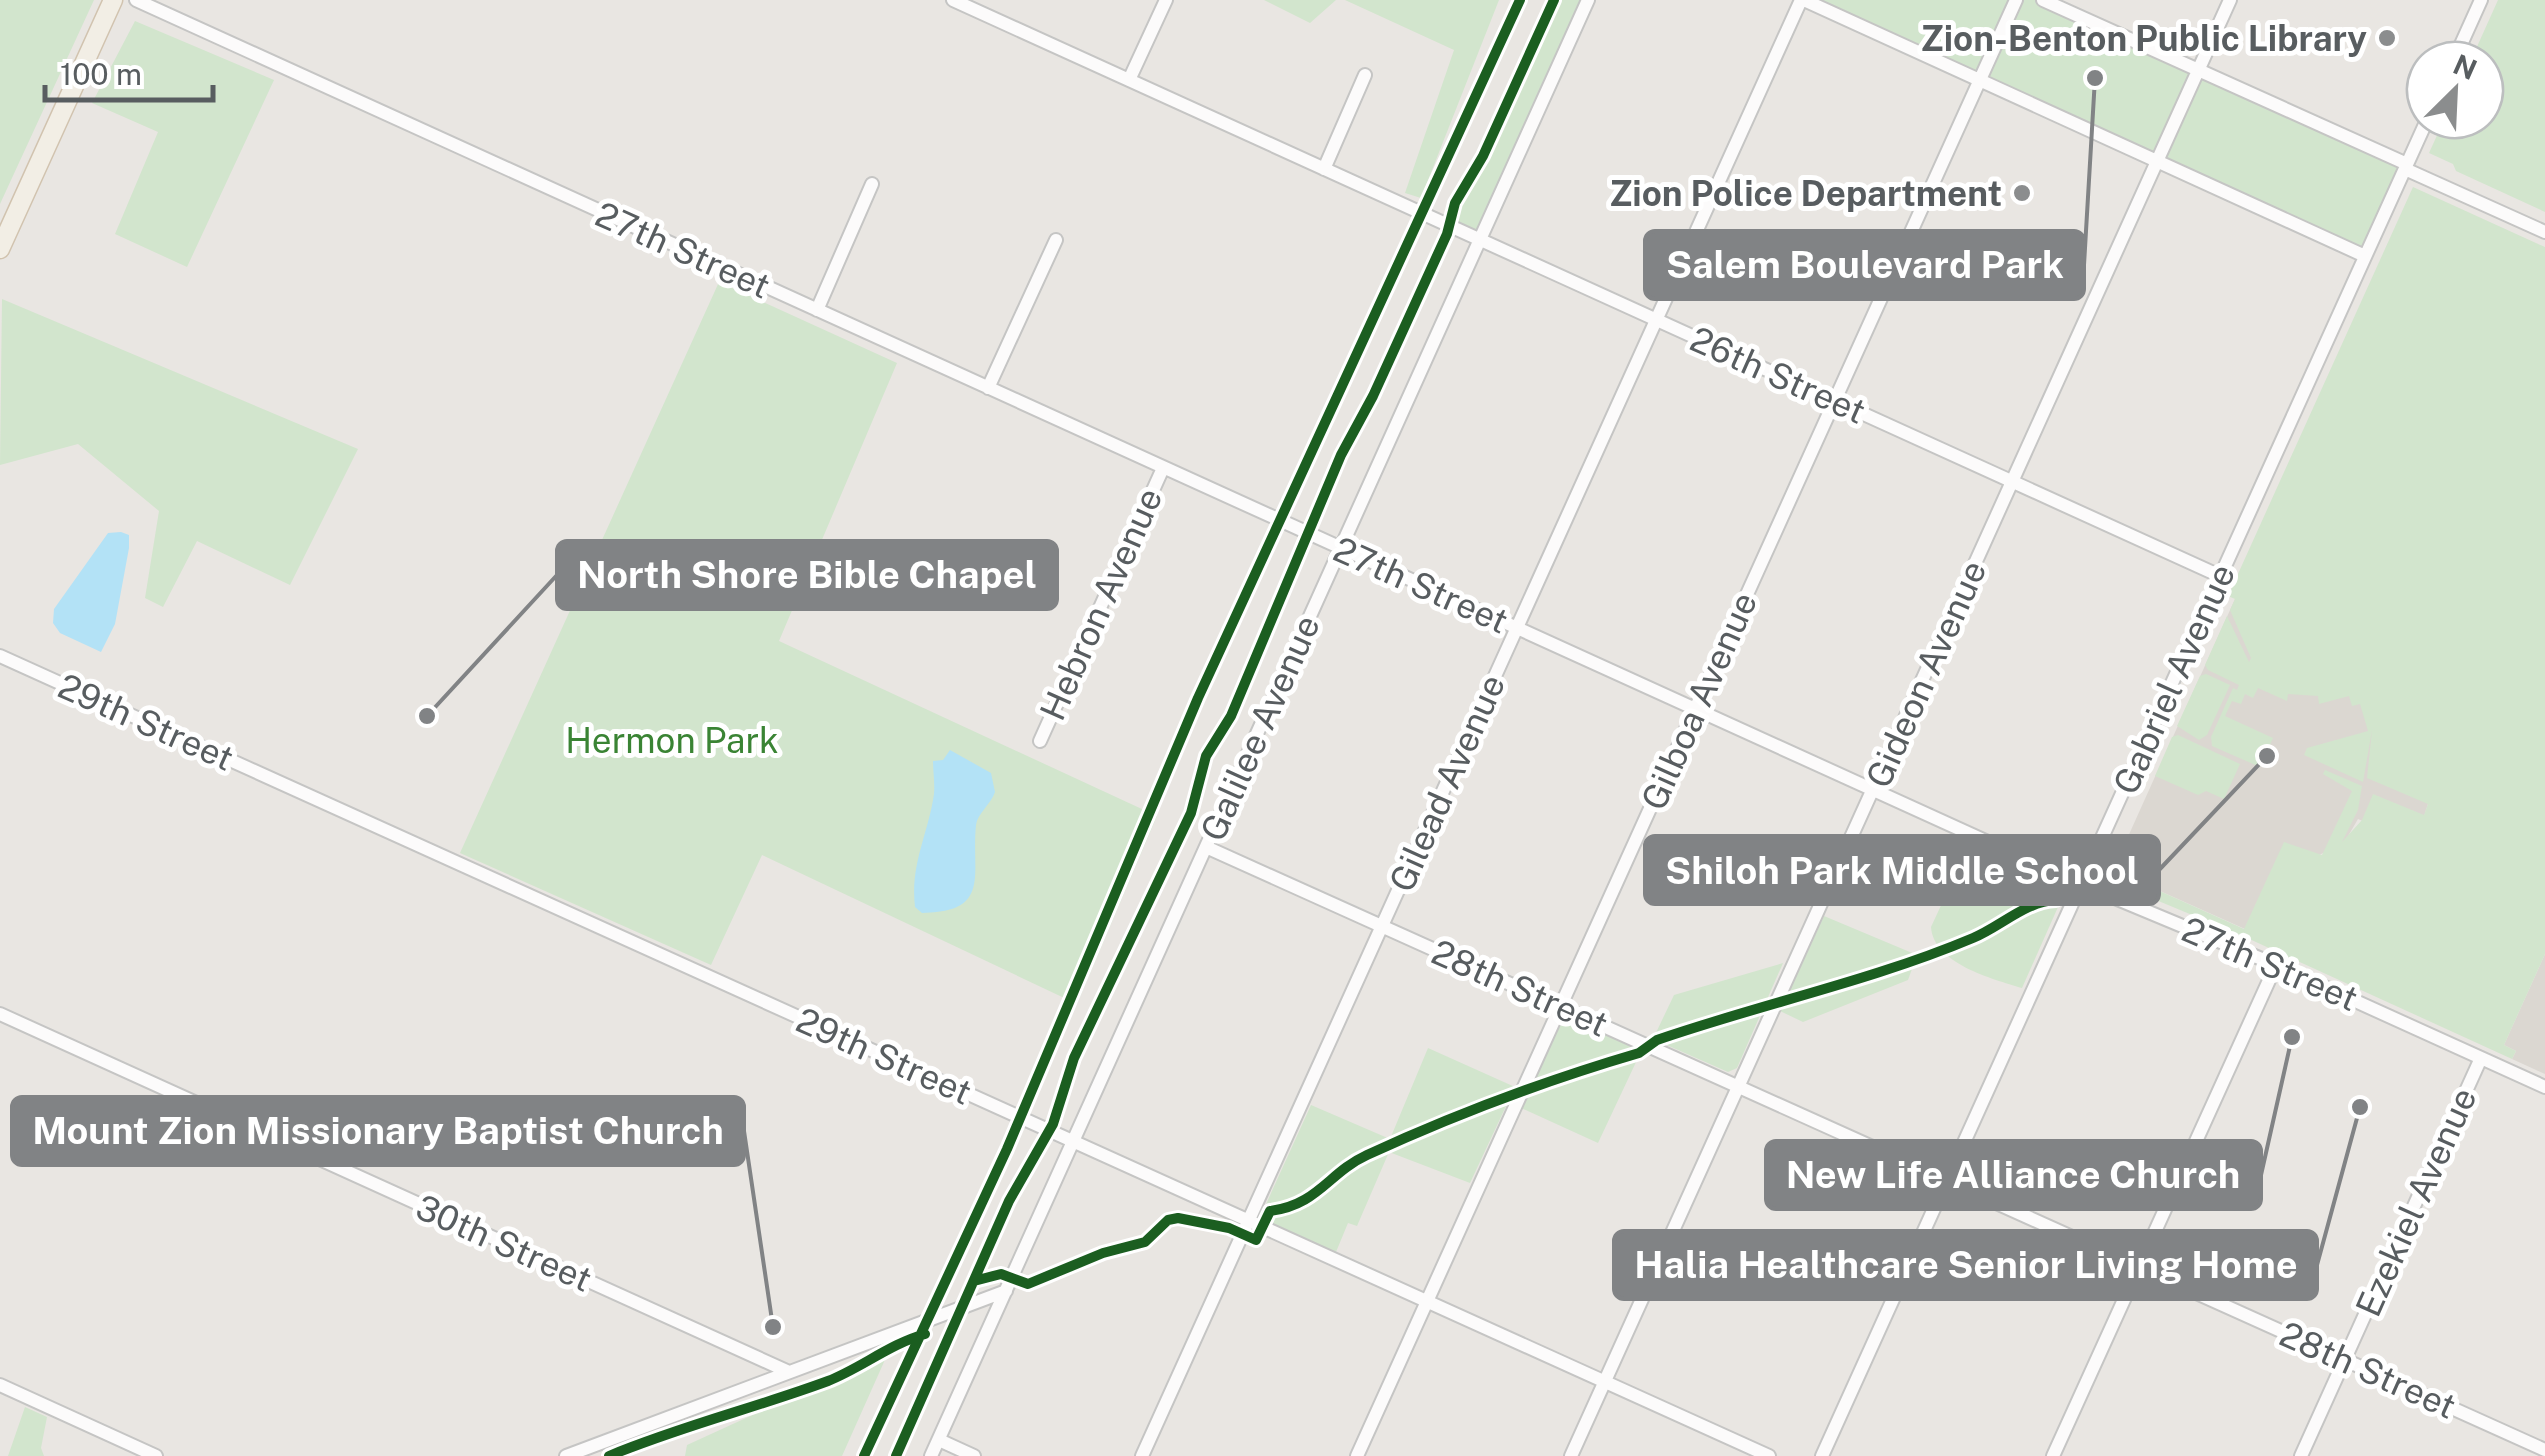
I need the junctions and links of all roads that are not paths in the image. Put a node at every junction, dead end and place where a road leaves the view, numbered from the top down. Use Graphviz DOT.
graph roads {
  1 [pos="113,0"];
  2 [pos="136,0"];
  3 [pos="954,0"];
  4 [pos="1166,0"];
  5 [pos="1588,0"];
  6 [pos="1802,0"];
  7 [pos="2016,0"];
  8 [pos="2043,0"];
  9 [pos="2230,0"];
  10 [pos="2482,0"];
  11 [pos="2463,40"];
  12 [pos="2198,70"];
  13 [pos="1365,75"];
  14 [pos="1129,80"];
  15 [pos="1980,80"];
  16 [pos="2418,140"];
  17 [pos="2156,160"];
  18 [pos="2406,167"];
  19 [pos="1324,169"];
  20 [pos="872,184"];
  21 [pos="2545,232"];
  22 [pos="1056,240"];
  23 [pos="1480,240"];
  24 [pos="0,248"];
  25 [pos="2366,256"];
  26 [pos="816,310"];
  27 [pos="1656,320"];
  28 [pos="988,388"];
  29 [pos="1834,401"];
  30 [pos="1163,468"];
  31 [pos="2012,482"];
  32 [pos="1340,548"];
  33 [pos="2220,576"];
  34 [pos="1517,628"];
  35 [pos="0,656"];
  36 [pos="1695,709"];
  37 [pos="1040,740"];
  38 [pos="1873,790"];
  39 [pos="1206,846"];
  40 [pos="2081,884"];
  41 [pos="1382,926"];
  42 [pos="2276,964"];
  43 [pos="1560,1006"];
  44 [pos="0,1014"];
  45 [pos="2481,1058"];
  46 [pos="1738,1086"];
  47 [pos="2545,1087"];
  48 [pos="1074,1141"];
  49 [pos="1947,1180"];
  50 [pos="1248,1220"];
  51 [pos="2139,1267"];
  52 [pos="1006,1291"];
  53 [pos="1427,1301"];
  54 [pos="2345,1360"];
  55 [pos="790,1372"];
  56 [pos="1604,1382"];
  57 [pos="0,1385"];
  58 [pos="938,1440"];
  59 [pos="2545,1450"];
  60 [pos="156,1456"];
  61 [pos="566,1456"];
  62 [pos="932,1456"];
  63 [pos="974,1456"];
  64 [pos="1142,1456"];
  65 [pos="1356,1456"];
  66 [pos="1571,1456"];
  67 [pos="1769,1456"];
  68 [pos="1822,1456"];
  69 [pos="2053,1456"];
  70 [pos="2301,1456"];
  1 -- 24 [label="main road"];
  2 -- 26 [label="street, 27th Street"];
  3 -- 14 [label="street, 26th Street"];
  4 -- 14 [label="street"];
  5 -- 23 [label="street, Galilee Avenue"];
  6 -- 15 [label="street"];
  6 -- 27 [label="street, Gilead Avenue"];
  7 -- 15 [label="street, Gilboa Avenue"];
  8 -- 12 [label="street"];
  9 -- 12 [label="street, Gideon Avenue"];
  10 -- 11 [label="street"];
  12 -- 17 [label="street, Gideon Avenue"];
  12 -- 18 [label="street"];
  13 -- 19 [label="street"];
  14 -- 19 [label="street, 26th Street"];
  15 -- 17 [label="street"];
  15 -- 29 [label="street, Gilboa Avenue"];
  16 -- 18 [label="street, Gabriel Avenue"];
  17 -- 25 [label="street"];
  17 -- 31 [label="street, Gideon Avenue"];
  18 -- 21 [label="street"];
  18 -- 25 [label="street, Gabriel Avenue"];
  19 -- 23 [label="street, 26th Street"];
  20 -- 26 [label="street"];
  22 -- 28 [label="street"];
  23 -- 27 [label="street, 26th Street"];
  23 -- 32 [label="street, Galilee Avenue"];
  25 -- 33 [label="street, Gabriel Avenue"];
  26 -- 28 [label="street, 27th Street"];
  27 -- 29 [label="street, 26th Street"];
  27 -- 34 [label="street, Gilead Avenue"];
  28 -- 30 [label="street, 27th Street"];
  29 -- 31 [label="street, 26th Street"];
  29 -- 36 [label="street, Gilboa Avenue"];
  30 -- 32 [label="street, 27th Street"];
  30 -- 37 [label="street, Hebron Avenue"];
  31 -- 33 [label="street, 26th Street"];
  31 -- 38 [label="street, Gideon Avenue"];
  32 -- 34 [label="street, 27th Street"];
  32 -- 39 [label="street, Galilee Avenue"];
  33 -- 40 [label="street, Gabriel Avenue"];
  34 -- 36 [label="street, 27th Street"];
  34 -- 41 [label="street, Gilead Avenue"];
  35 -- 48 [label="street, 29th Street"];
  36 -- 38 [label="street, 27th Street"];
  36 -- 43 [label="street, Gilboa Avenue"];
  38 -- 40 [label="street, 27th Street"];
  38 -- 46 [label="street, Gideon Avenue"];
  39 -- 41 [label="street, 28th Street"];
  39 -- 48 [label="street, Galilee Avenue"];
  40 -- 42 [label="street, 27th Street"];
  40 -- 49 [label="street, Gabriel Avenue"];
  41 -- 43 [label="street, 28th Street"];
  41 -- 50 [label="street, Gilead Avenue"];
  42 -- 45 [label="street, 27th Street"];
  42 -- 51 [label="street"];
  43 -- 46 [label="street, 28th Street"];
  43 -- 53 [label="street, Gilboa Avenue"];
  44 -- 55 [label="street, 30th Street"];
  45 -- 47 [label="street, 27th Street"];
  45 -- 54 [label="street, Ezekiel Avenue"];
  46 -- 49 [label="street, 28th Street"];
  46 -- 56 [label="street, Gideon Avenue"];
  48 -- 50 [label="street, 29th Street"];
  48 -- 52 [label="street, Galilee Avenue"];
  49 -- 51 [label="street, 28th Street"];
  49 -- 68 [label="street, Gabriel Avenue"];
  50 -- 53 [label="street, 29th Street"];
  50 -- 64 [label="street, Gilead Avenue"];
  51 -- 54 [label="street, 28th Street"];
  51 -- 69 [label="street"];
  52 -- 55 [label="street"];
  52 -- 58 [label="street, Galilee Avenue"];
  53 -- 56 [label="street, 29th Street"];
  53 -- 65 [label="street, Gilboa Avenue"];
  54 -- 59 [label="street, 28th Street"];
  54 -- 70 [label="street, Ezekiel Avenue"];
  55 -- 61 [label="street"];
  56 -- 66 [label="street, Gideon Avenue"];
  56 -- 67 [label="street, 29th Street"];
  57 -- 60 [label="street"];
  58 -- 62 [label="street, Galilee Avenue"];
  58 -- 63 [label="street"];
}
